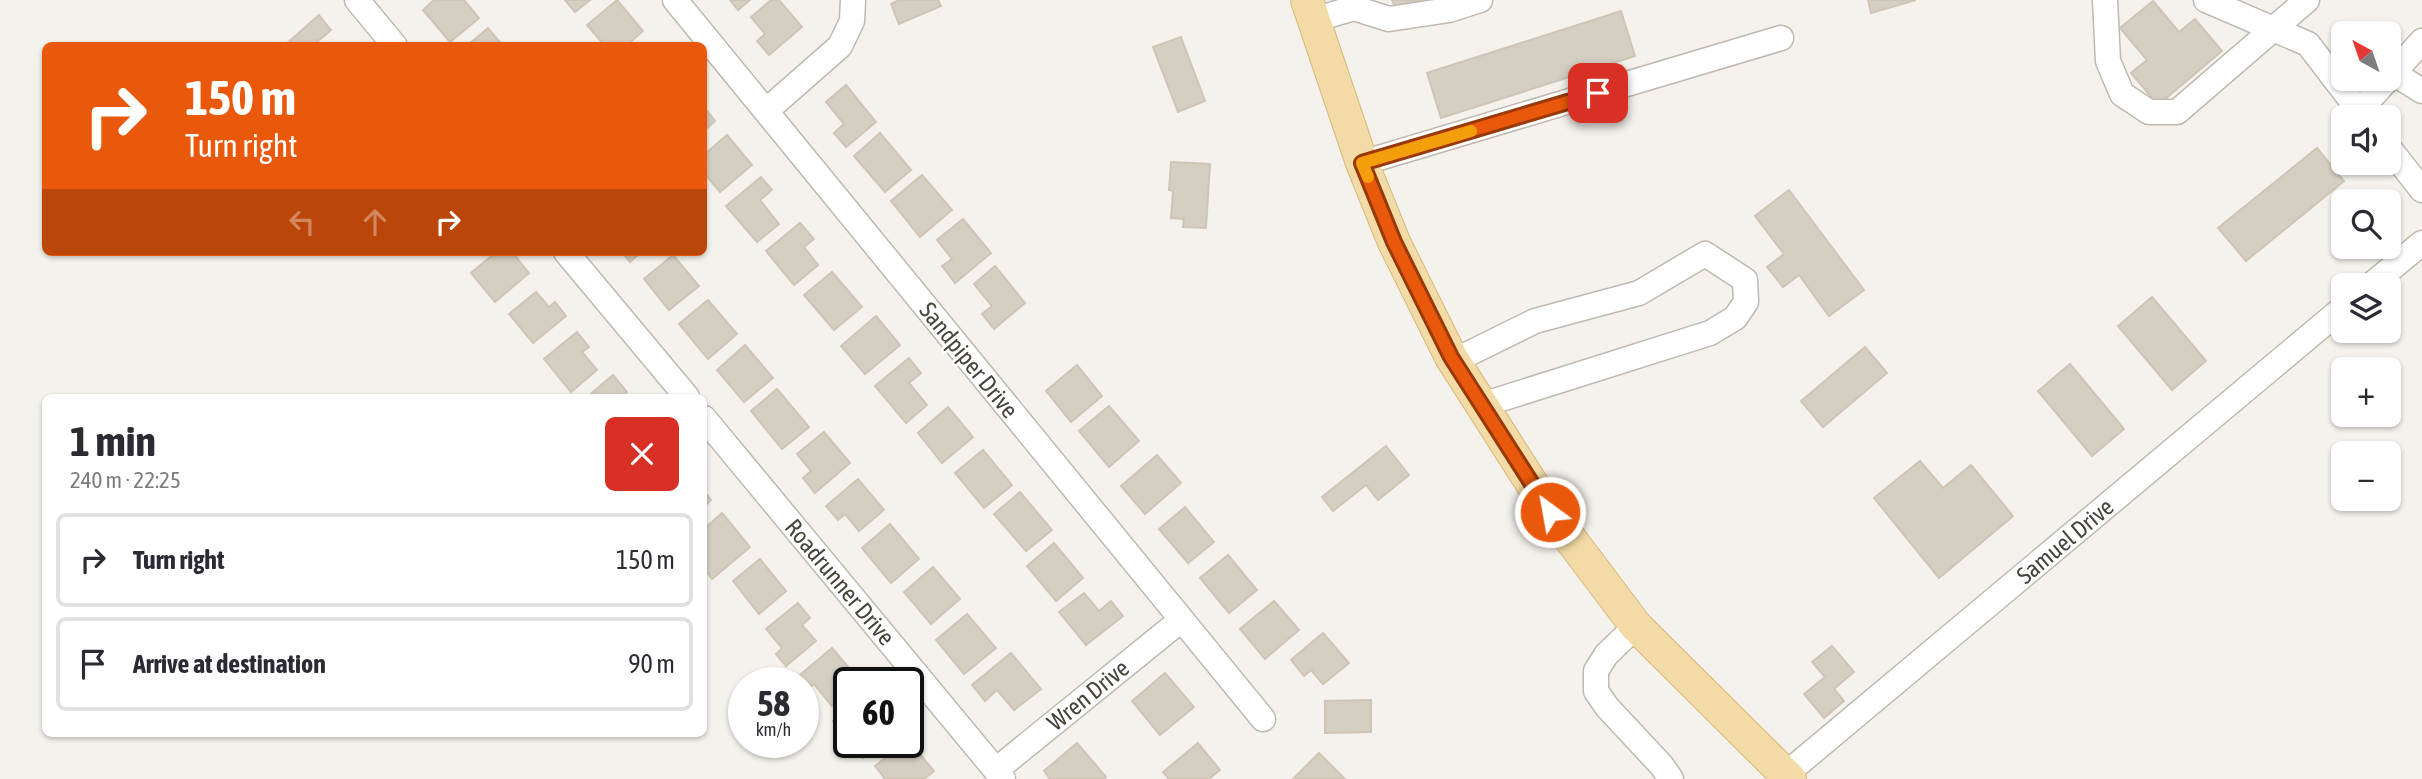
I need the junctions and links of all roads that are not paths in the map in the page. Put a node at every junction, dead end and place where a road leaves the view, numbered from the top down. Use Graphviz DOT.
graph roads {
  1 [pos="358,0"];
  2 [pos="676,0"];
  3 [pos="853,0"];
  4 [pos="1480,0"];
  5 [pos="2105,0"];
  6 [pos="2206,0"];
  7 [pos="2307,0"];
  8 [pos="2232,5"];
  9 [pos="1359,6"];
  10 [pos="1310,10"];
  11 [pos="2273,29"];
  12 [pos="1781,38"];
  13 [pos="2422,41"];
  14 [pos="392,42"];
  15 [pos="2401,65"];
  16 [pos="2401,82"];
  17 [pos="2379,91"];
  18 [pos="2422,91"];
  19 [pos="2354,105"];
  20 [pos="2368,105"];
  21 [pos="766,111"];
  22 [pos="2401,162"];
  23 [pos="1362,163"];
  24 [pos="2421,186"];
  25 [pos="2422,243"];
  26 [pos="569,256"];
  27 [pos="2386,273"];
  28 [pos="2331,318"];
  29 [pos="1454,361"];
  30 [pos="684,394"];
  31 [pos="1482,405"];
  32 [pos="707,422"];
  33 [pos="1181,620"];
  34 [pos="1636,626"];
  35 [pos="1263,719"];
  36 [pos="999,775"];
  37 [pos="1788,777"];
  38 [pos="1671,779"];
  1 -- 14 [label="street"];
  2 -- 21 [label="street, Sandpiper Drive"];
  3 -- 21 [label="street"];
  4 -- 9 [label="street"];
  5 -- 11 [label="street"];
  6 -- 8 [label="street"];
  7 -- 11 [label="street"];
  8 -- 11 [label="street"];
  9 -- 10 [label="street"];
  10 -- 23 [label="main road"];
  11 -- 19 [label="street"];
  12 -- 23 [label="street"];
  13 -- 15 [label="street"];
  16 -- 18 [label="street"];
  17 -- 20 [label="street"];
  21 -- 33 [label="street, Sandpiper Drive"];
  22 -- 24 [label="street"];
  23 -- 29 [label="main road"];
  25 -- 27 [label="street"];
  26 -- 30 [label="street"];
  28 -- 37 [label="street, Samuel Drive"];
  29 -- 31 [label="main road"];
  29 -- 31 [label="street"];
  31 -- 34 [label="main road"];
  32 -- 36 [label="street, Roadrunner Drive"];
  33 -- 35 [label="street, Sandpiper Drive"];
  33 -- 36 [label="street, Wren Drive"];
  34 -- 37 [label="main road"];
  34 -- 38 [label="street"];
}
